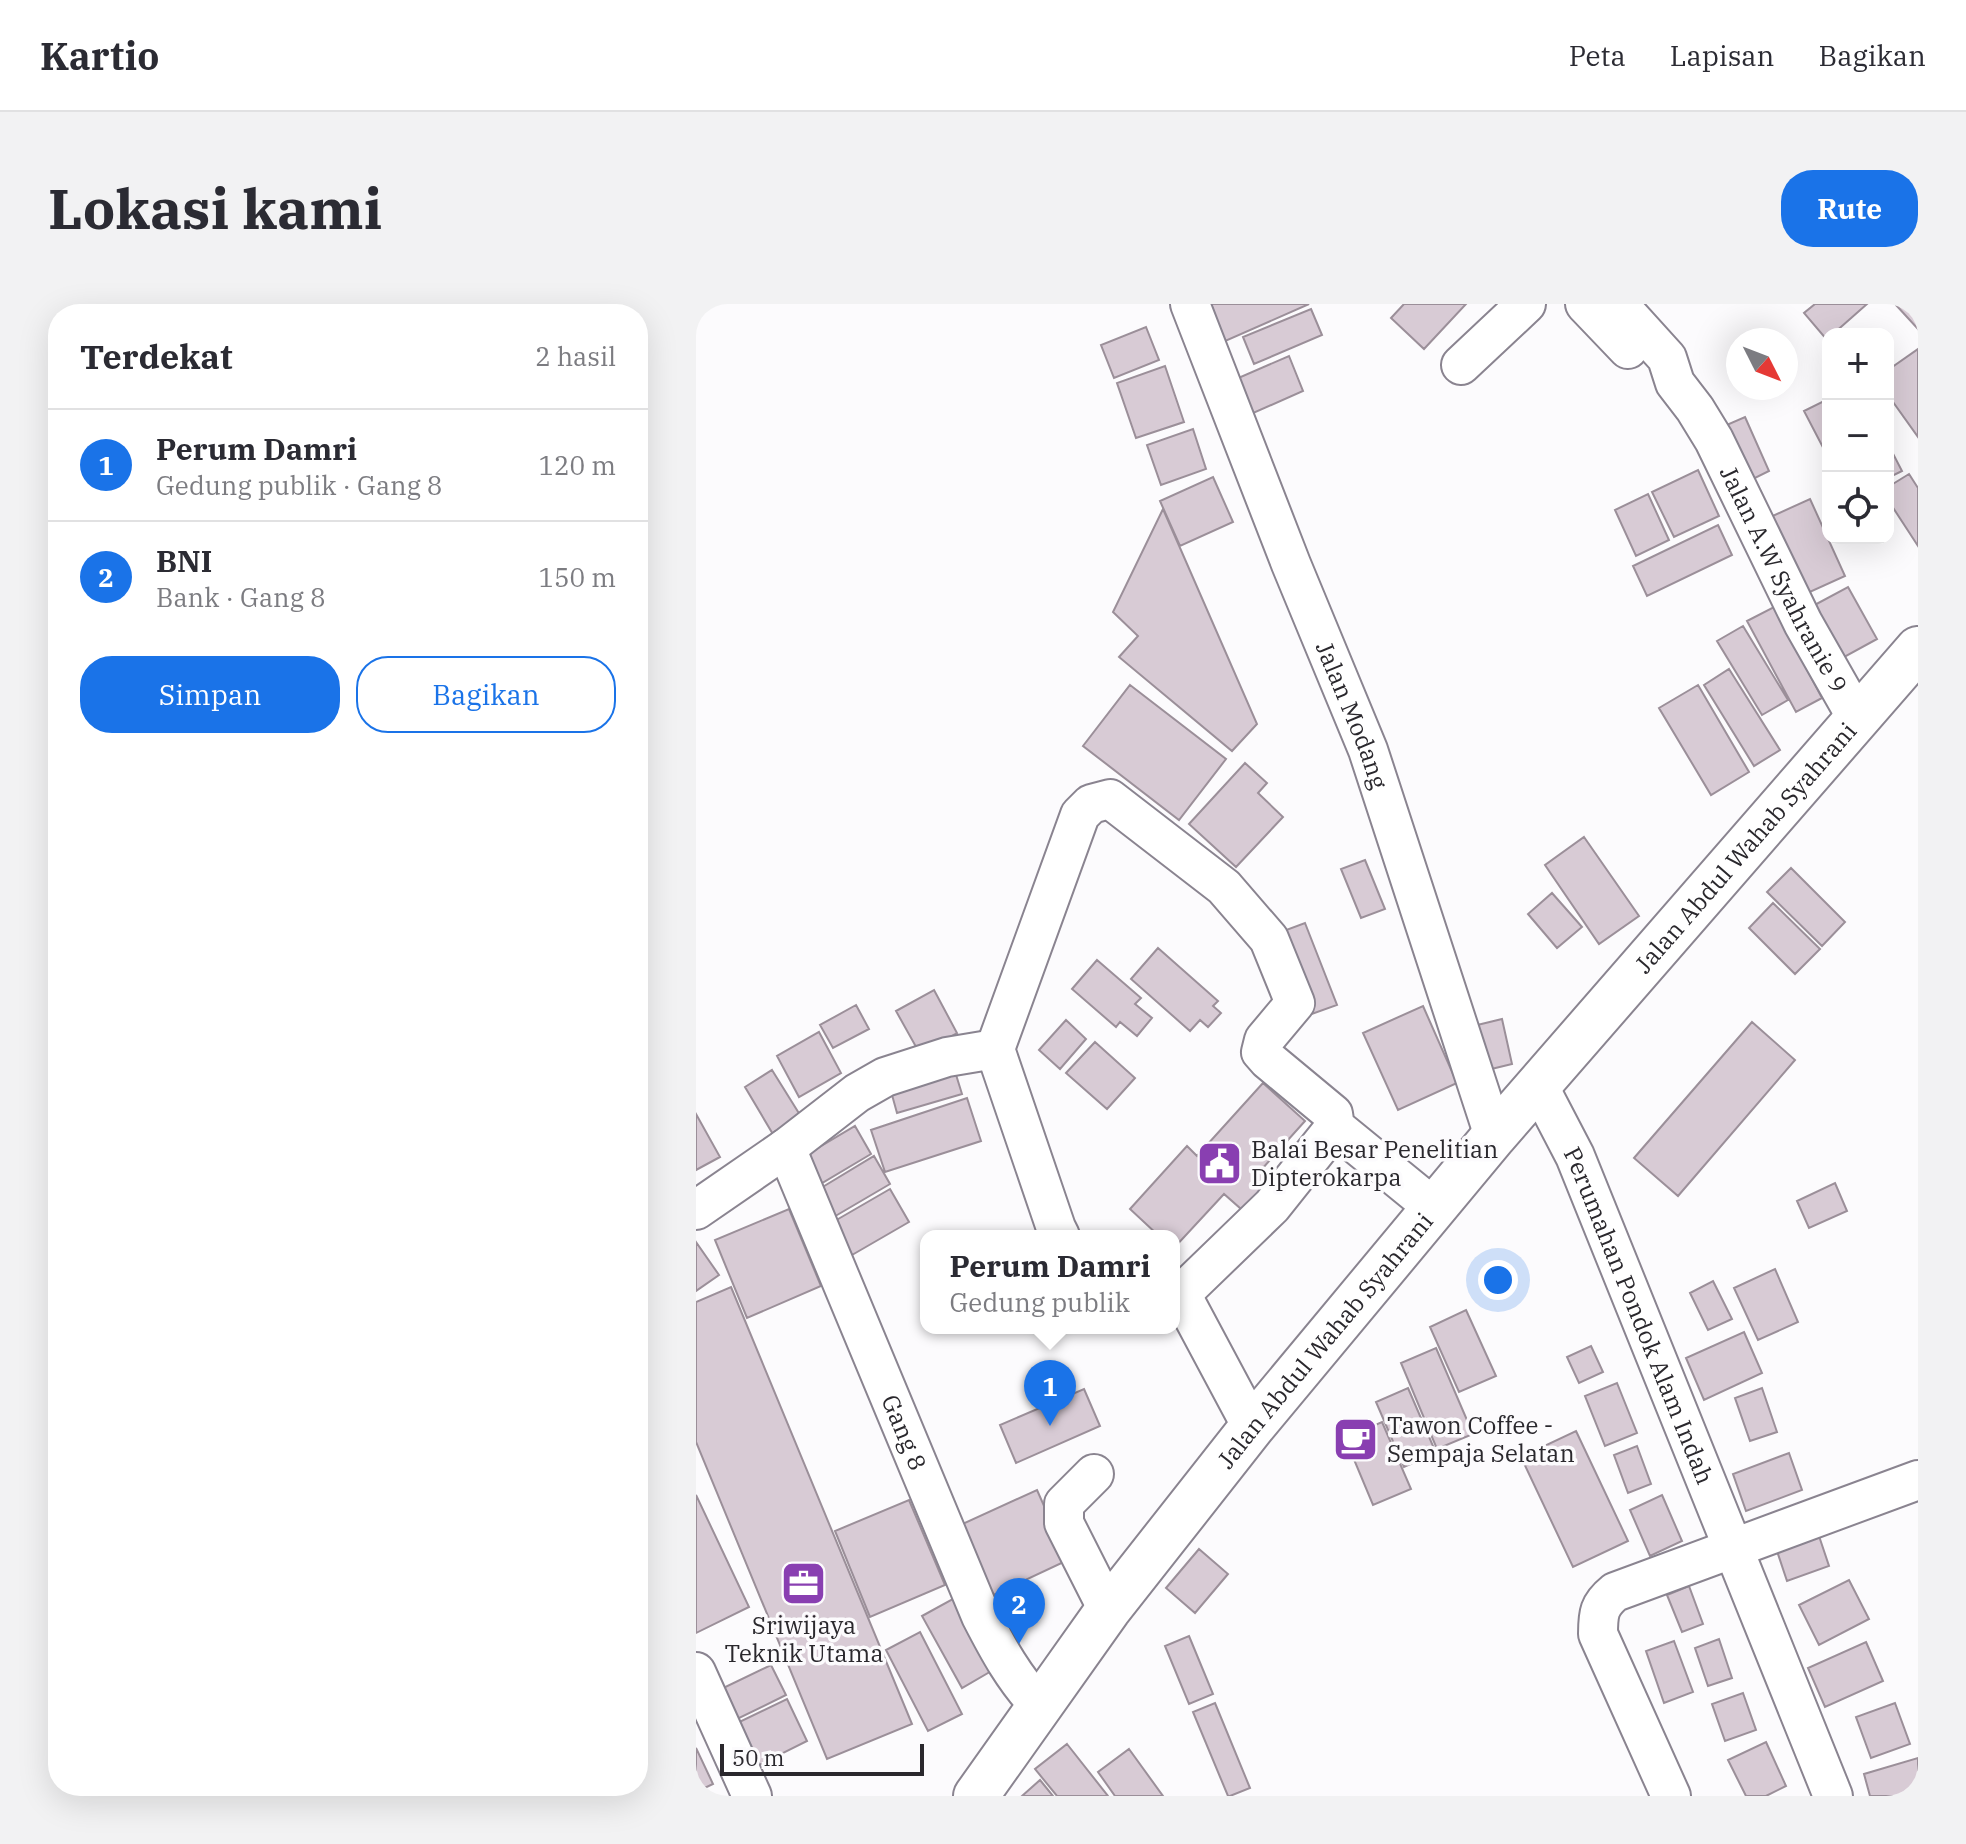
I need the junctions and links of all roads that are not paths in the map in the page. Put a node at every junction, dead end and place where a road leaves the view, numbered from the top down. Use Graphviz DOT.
graph roads {
  1 [pos="1190,304"];
  2 [pos="1526,304"];
  3 [pos="1585,304"];
  4 [pos="1618,304"];
  5 [pos="1461,365"];
  6 [pos="1675,383"];
  7 [pos="1918,649"];
  8 [pos="1857,718"];
  9 [pos="995,1049"];
  10 [pos="1538,1085"];
  11 [pos="1335,1127"];
  12 [pos="1494,1136"];
  13 [pos="786,1148"];
  14 [pos="698,1204"];
  15 [pos="1433,1207"];
  16 [pos="1057,1230"];
  17 [pos="1180,1291"];
  18 [pos="1180,1299"];
  19 [pos="1252,1427"];
  20 [pos="1094,1474"];
  21 [pos="1918,1480"];
  22 [pos="1733,1548"];
  23 [pos="1108,1610"];
  24 [pos="696,1672"];
  25 [pos="1040,1706"];
  26 [pos="752,1796"];
  27 [pos="976,1796"];
  28 [pos="1671,1796"];
  29 [pos="1833,1796"];
  1 -- 12 [label="street, Jalan Modang"];
  2 -- 5 [label="street"];
  3 -- 6 [label="street"];
  4 -- 6 [label="street"];
  6 -- 8 [label="street, Jalan A.W Syahranie 9"];
  7 -- 8 [label="highway, Jalan Abdul Wahab Syahrani"];
  8 -- 10 [label="highway, Jalan Abdul Wahab Syahrani"];
  9 -- 11 [label="street"];
  9 -- 13 [label="street"];
  9 -- 16 [label="street"];
  10 -- 12 [label="highway, Jalan Abdul Wahab Syahrani"];
  10 -- 22 [label="street, Perumahan Pondok Alam Indah"];
  11 -- 15 [label="street"];
  11 -- 17 [label="street"];
  12 -- 15 [label="highway, Jalan Abdul Wahab Syahrani"];
  13 -- 14 [label="street"];
  13 -- 25 [label="street, Gang 8"];
  15 -- 19 [label="highway, Jalan Abdul Wahab Syahrani"];
  18 -- 19 [label="street"];
  19 -- 23 [label="highway, Jalan Abdul Wahab Syahrani"];
  20 -- 23 [label="street"];
  21 -- 22 [label="street"];
  22 -- 28 [label="street"];
  22 -- 29 [label="street, Perumahan Pondok Alam Indah"];
  23 -- 25 [label="highway, Jalan Abdul Wahab Syahrani"];
  24 -- 26 [label="street"];
  25 -- 27 [label="highway, Jalan Abdul Wahab Syahrani"];
}
